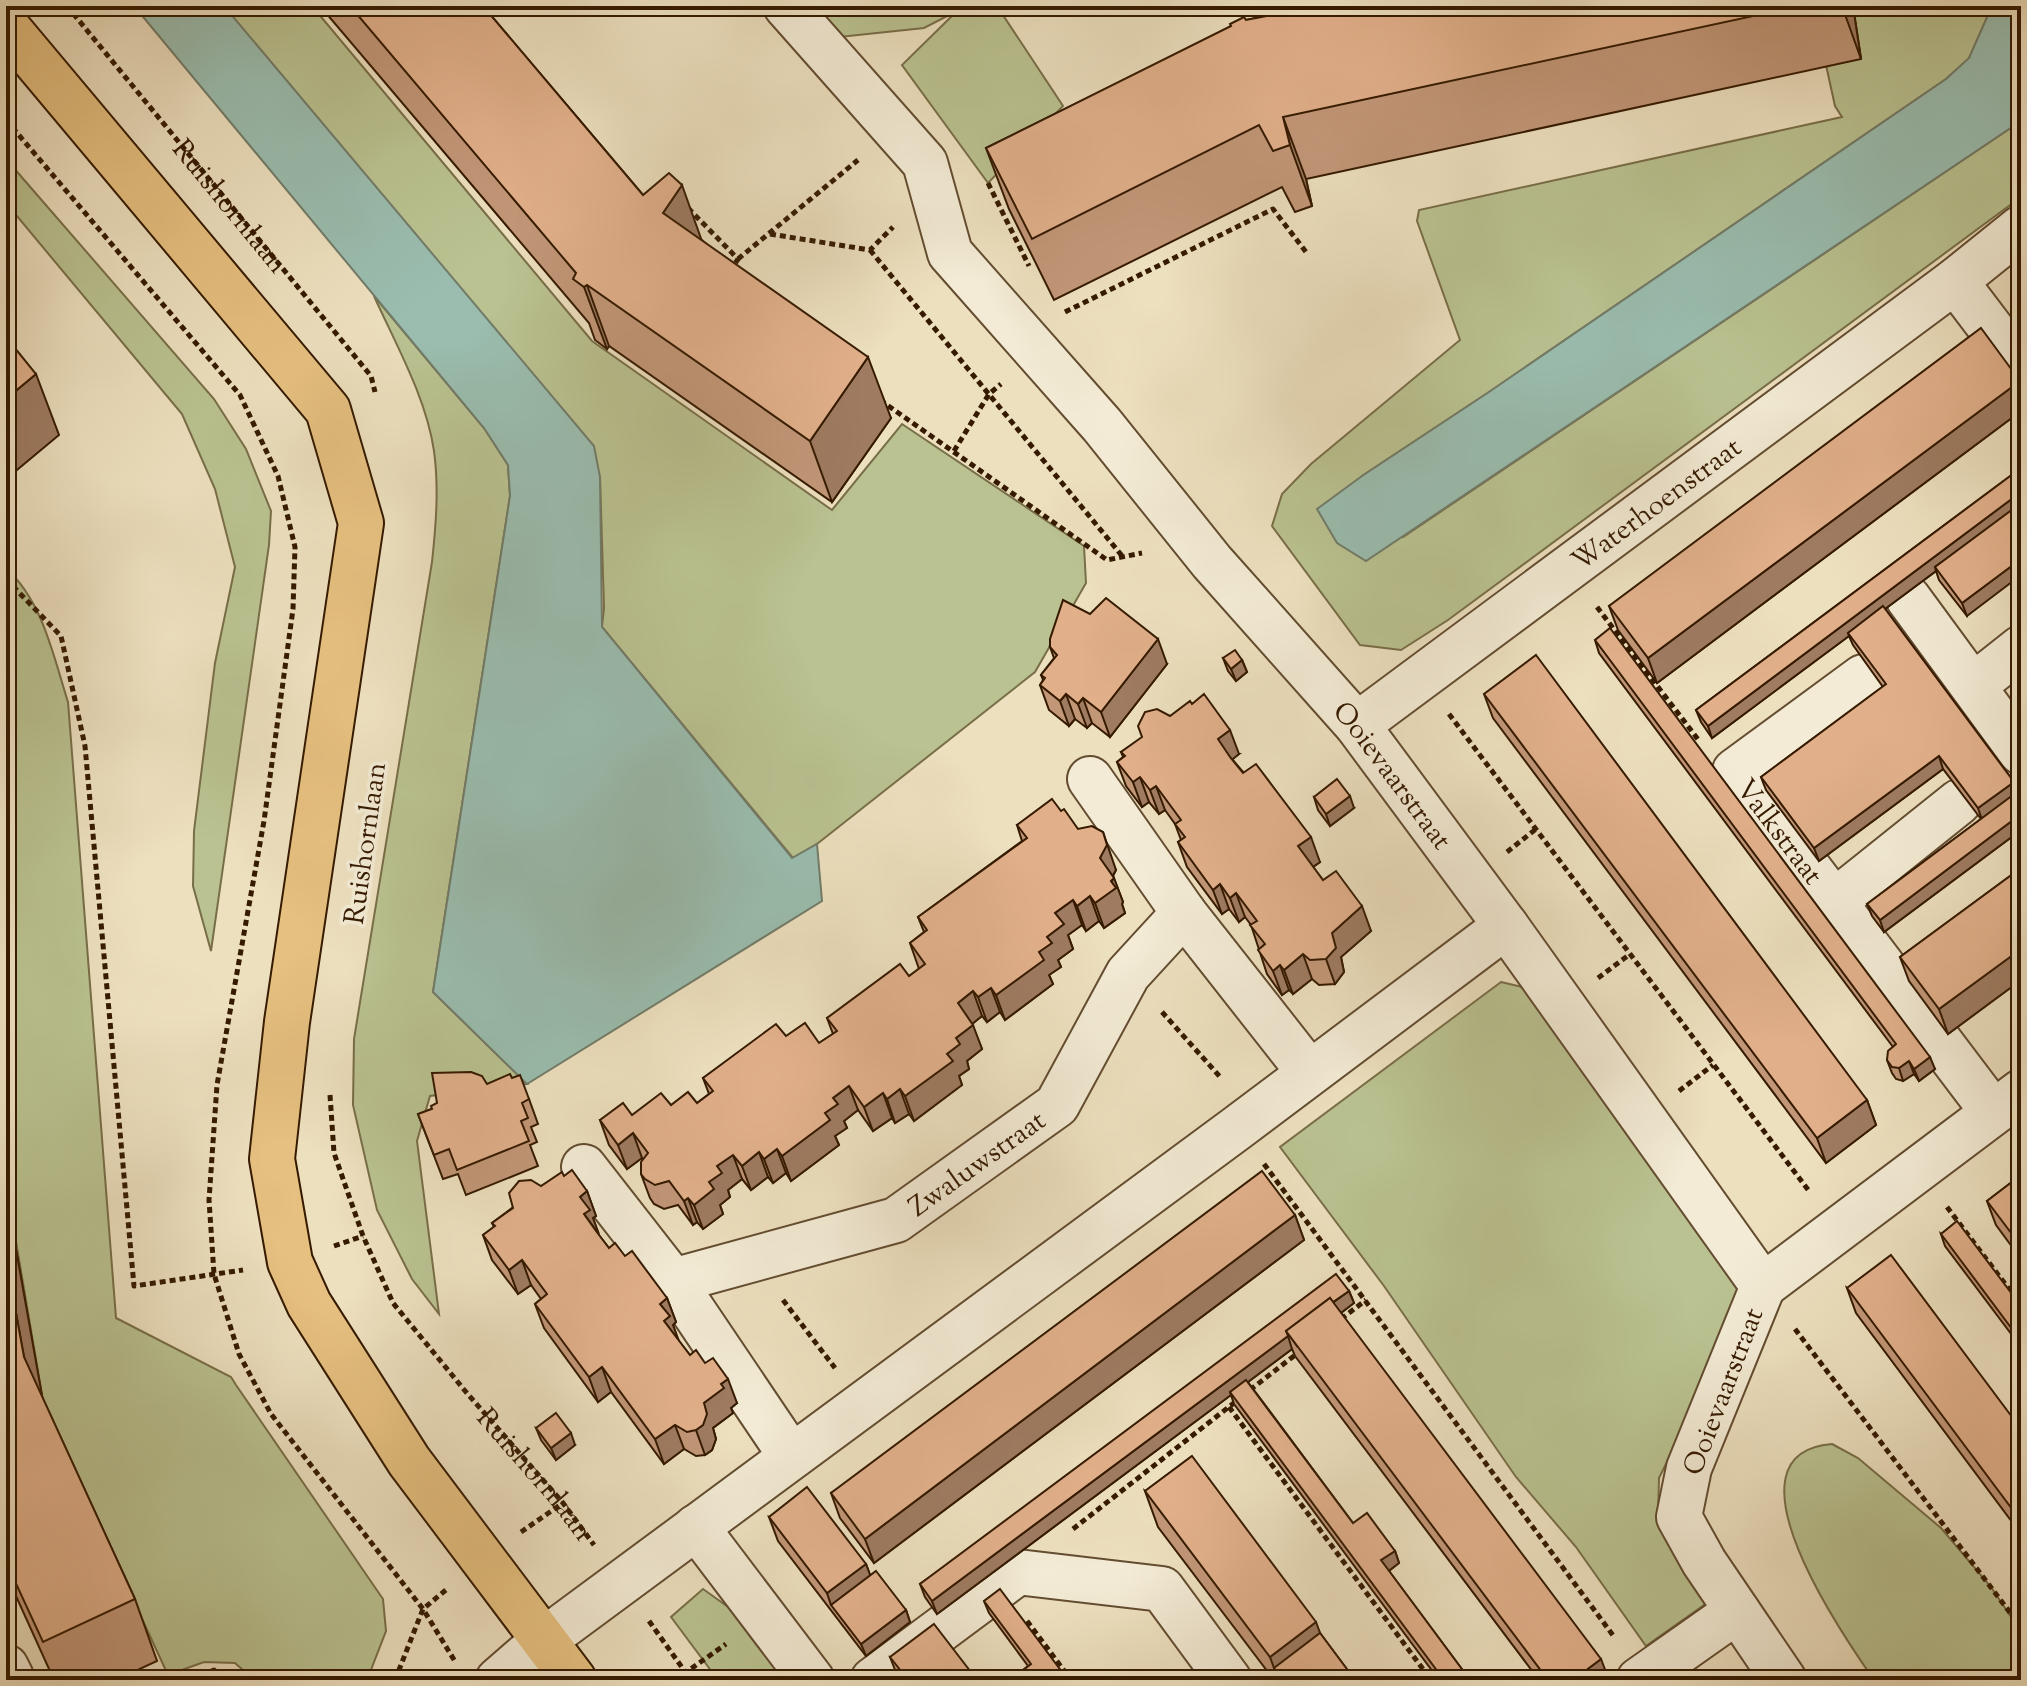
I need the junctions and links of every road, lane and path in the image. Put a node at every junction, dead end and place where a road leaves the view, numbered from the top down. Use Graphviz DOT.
graph roads {
  1 [pos="67,6"];
  2 [pos="786,6"];
  3 [pos="6,26"];
  4 [pos="6,120"];
  5 [pos="895,130"];
  6 [pos="988,183"];
  7 [pos="933,189"];
  8 [pos="686,206"];
  9 [pos="2021,228"];
  10 [pos="769,234"];
  11 [pos="870,250"];
  12 [pos="1306,252"];
  13 [pos="738,259"];
  14 [pos="1035,277"];
  15 [pos="726,278"];
  16 [pos="1955,281"];
  17 [pos="1030,344"];
  18 [pos="2021,368"];
  19 [pos="989,394"];
  20 [pos="876,397"];
  21 [pos="380,406"];
  22 [pos="954,451"];
  23 [pos="1197,542"];
  24 [pos="1123,557"];
  25 [pos="1567,568"];
  26 [pos="6,579"];
  27 [pos="1908,598"];
  28 [pos="2021,648"];
  29 [pos="1421,677"];
  30 [pos="1863,677"];
  31 [pos="1973,686"];
  32 [pos="1357,725"];
  33 [pos="2021,752"];
  34 [pos="1735,771"];
  35 [pos="1090,779"];
  36 [pos="1959,802"];
  37 [pos="1834,902"];
  38 [pos="1184,913"];
  39 [pos="1506,926"];
  40 [pos="1128,974"];
  41 [pos="1309,1072"];
  42 [pos="330,1085"];
  43 [pos="2007,1102"];
  44 [pos="1246,1122"];
  45 [pos="584,1167"];
  46 [pos="1918,1169"];
  47 [pos="1838,1230"];
  48 [pos="363,1236"];
  49 [pos="753,1259"];
  50 [pos="290,1262"];
  51 [pos="214,1274"];
  52 [pos="673,1281"];
  53 [pos="1763,1286"];
  54 [pos="1366,1300"];
  55 [pos="2021,1305"];
  56 [pos="1341,1319"];
  57 [pos="1303,1349"];
  58 [pos="862,1404"];
  59 [pos="1229,1407"];
  60 [pos="791,1456"];
  61 [pos="696,1527"];
  62 [pos="1009,1579"];
  63 [pos="622,1585"];
  64 [pos="1737,1611"];
  65 [pos="2021,1627"];
  66 [pos="544,1640"];
  67 [pos="686,1672"];
  68 [pos="478,1674"];
  69 [pos="1641,1678"];
  70 [pos="191,1680"];
  71 [pos="221,1680"];
  72 [pos="574,1680"];
  73 [pos="675,1680"];
  74 [pos="691,1680"];
  75 [pos="812,1680"];
  76 [pos="873,1680"];
  77 [pos="1071,1680"];
  78 [pos="1229,1680"];
  79 [pos="1431,1680"];
  80 [pos="1784,1680"];
  1 -- 21 [label="path, Ruishornlaan"];
  2 -- 5 [label="street, Ooievaarstraat"];
  3 -- 50 [label="main road, Ruishornlaan"];
  4 -- 51 [label="path"];
  5 -- 7 [label="street, Ooievaarstraat"];
  5 -- 10 [label="path"];
  6 -- 14 [label="path"];
  7 -- 11 [label="path"];
  7 -- 17 [label="street, Ooievaarstraat"];
  8 -- 13 [label="path"];
  9 -- 16 [label="street, Waterhoenstraat"];
  10 -- 11 [label="path"];
  10 -- 13 [label="path"];
  11 -- 19 [label="path"];
  12 -- 17 [label="path"];
  13 -- 15 [label="path"];
  16 -- 18 [label="street"];
  16 -- 25 [label="street, Waterhoenstraat"];
  17 -- 19 [label="path"];
  17 -- 23 [label="street, Ooievaarstraat"];
  19 -- 22 [label="path"];
  19 -- 24 [label="path"];
  20 -- 22 [label="path"];
  22 -- 24 [label="path"];
  23 -- 24 [label="path"];
  23 -- 32 [label="street, Ooievaarstraat"];
  25 -- 29 [label="street, Waterhoenstraat"];
  25 -- 34 [label="path"];
  26 -- 51 [label="path"];
  27 -- 31 [label="street"];
  28 -- 31 [label="street"];
  29 -- 32 [label="street, Waterhoenstraat"];
  29 -- 47 [label="path"];
  30 -- 34 [label="street, Valkstraat"];
  31 -- 33 [label="street"];
  32 -- 39 [label="street, Ooievaarstraat"];
  34 -- 37 [label="street, Valkstraat"];
  35 -- 38 [label="street"];
  36 -- 37 [label="street, Valkstraat"];
  37 -- 43 [label="street, Valkstraat"];
  38 -- 40 [label="street, Zwaluwstraat"];
  38 -- 41 [label="street"];
  39 -- 41 [label="street"];
  39 -- 53 [label="street, Ooievaarstraat"];
  40 -- 44 [label="path"];
  40 -- 49 [label="street, Zwaluwstraat"];
  41 -- 44 [label="street"];
  42 -- 48 [label="path, Ruishornlaan"];
  43 -- 46 [label="street, Valkstraat"];
  44 -- 54 [label="path"];
  44 -- 58 [label="street"];
  45 -- 52 [label="street"];
  46 -- 47 [label="street, Valkstraat"];
  46 -- 55 [label="path"];
  47 -- 53 [label="street, Valkstraat"];
  48 -- 50 [label="path"];
  48 -- 63 [label="path, Ruishornlaan"];
  49 -- 52 [label="street, Zwaluwstraat"];
  49 -- 58 [label="path"];
  50 -- 51 [label="path"];
  50 -- 66 [label="main road, Ruishornlaan"];
  51 -- 68 [label="path"];
  52 -- 60 [label="street"];
  53 -- 64 [label="street, Ooievaarstraat"];
  53 -- 65 [label="path"];
  54 -- 56 [label="path"];
  54 -- 69 [label="path"];
  57 -- 59 [label="path"];
  58 -- 60 [label="street"];
  59 -- 62 [label="path"];
  59 -- 79 [label="path"];
  60 -- 61 [label="street"];
  61 -- 63 [label="street"];
  61 -- 75 [label="street"];
  62 -- 76 [label="street"];
  62 -- 77 [label="path"];
  62 -- 78 [label="street"];
  63 -- 66 [label="street"];
  63 -- 67 [label="path, Ruishornlaan"];
  64 -- 69 [label="street"];
  64 -- 80 [label="street, Ooievaarstraat"];
  66 -- 68 [label="street"];
  66 -- 72 [label="main road, Ruishornlaan"];
  67 -- 73 [label="path"];
  67 -- 74 [label="path, Ruishornlaan"];
  70 -- 71 [label="path"];
}
